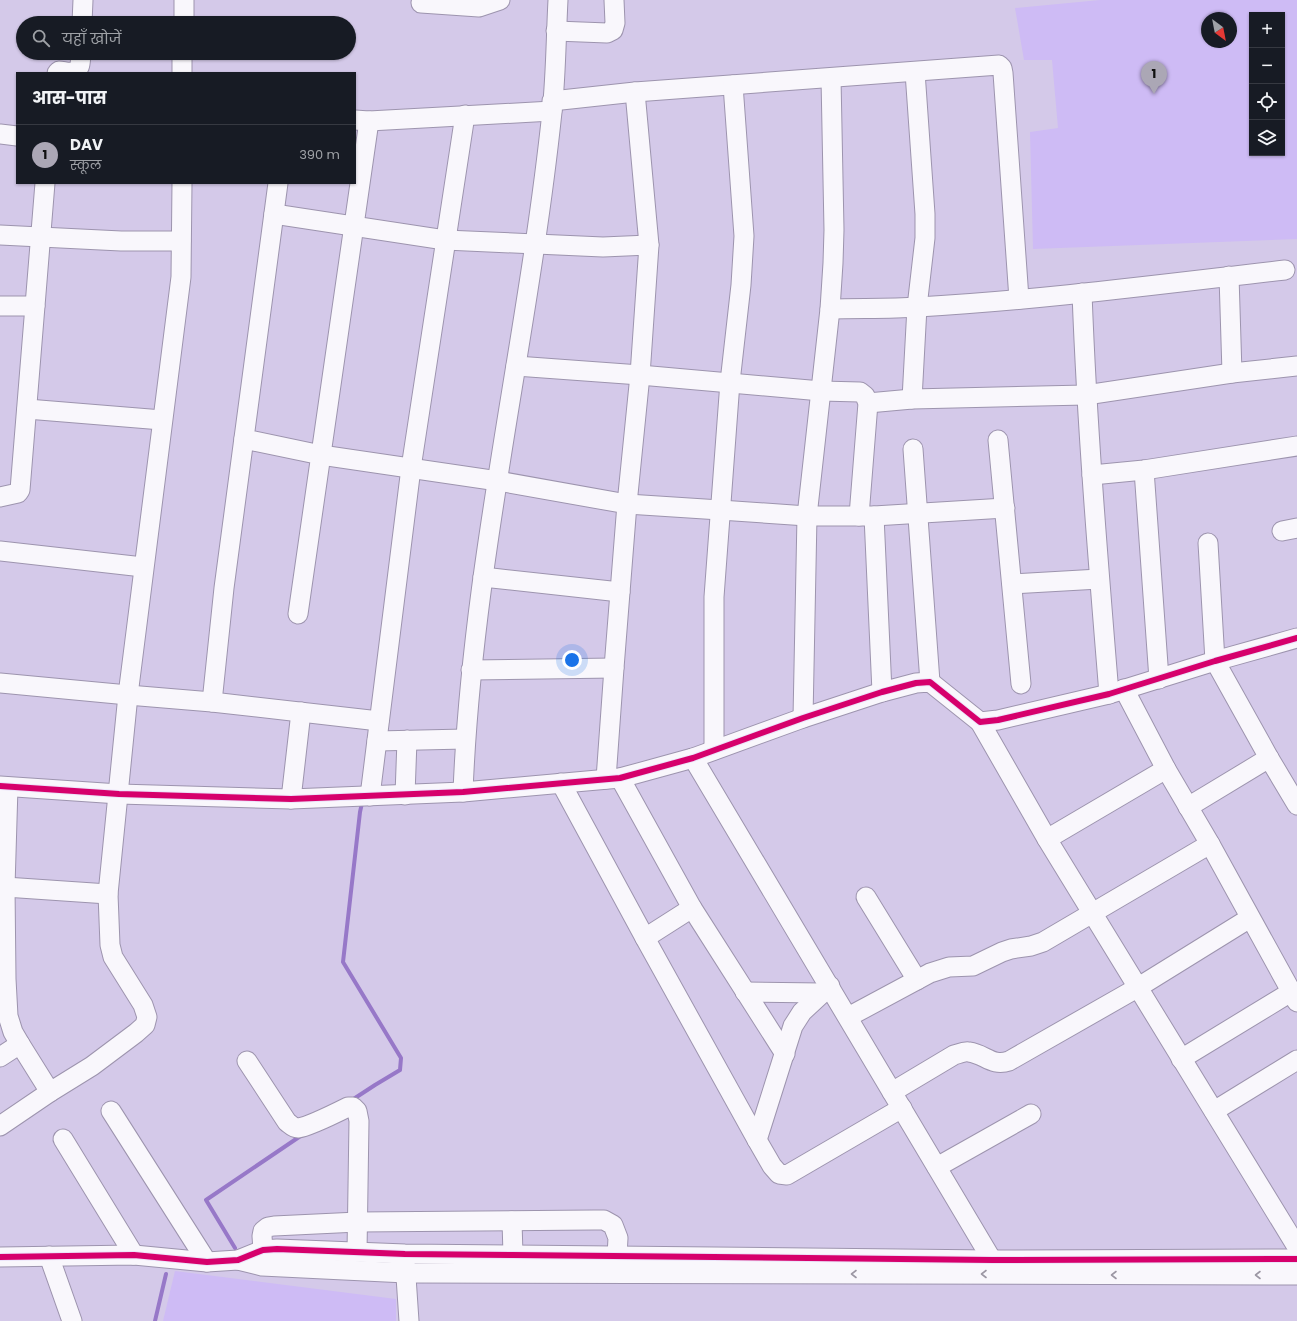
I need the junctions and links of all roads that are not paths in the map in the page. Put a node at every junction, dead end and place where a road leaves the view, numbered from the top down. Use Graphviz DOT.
graph roads {
  1 [pos="83,0"];
  2 [pos="184,0"];
  3 [pos="500,0"];
  4 [pos="558,0"];
  5 [pos="614,0"];
  6 [pos="421,3"];
  7 [pos="82,16"];
  8 [pos="184,16"];
  9 [pos="556,32"];
  10 [pos="80,60"];
  11 [pos="182,60"];
  12 [pos="58,72"];
  13 [pos="72,72"];
  14 [pos="72,72"];
  15 [pos="182,72"];
  16 [pos="915,72"];
  17 [pos="831,78"];
  18 [pos="733,85"];
  19 [pos="635,92"];
  20 [pos="552,106"];
  21 [pos="465,115"];
  22 [pos="362,120"];
  23 [pos="0,134"];
  24 [pos="16,136"];
  25 [pos="45,184"];
  26 [pos="182,184"];
  27 [pos="278,184"];
  28 [pos="274,214"];
  29 [pos="354,226"];
  30 [pos="0,235"];
  31 [pos="40,238"];
  32 [pos="445,240"];
  33 [pos="181,241"];
  34 [pos="534,244"];
  35 [pos="649,245"];
  36 [pos="1285,270"];
  37 [pos="1229,276"];
  38 [pos="1082,293"];
  39 [pos="1018,299"];
  40 [pos="0,306"];
  41 [pos="35,306"];
  42 [pos="917,307"];
  43 [pos="830,309"];
  44 [pos="516,366"];
  45 [pos="1297,366"];
  46 [pos="1232,373"];
  47 [pos="640,375"];
  48 [pos="730,382"];
  49 [pos="821,391"];
  50 [pos="1086,395"];
  51 [pos="912,399"];
  52 [pos="868,402"];
  53 [pos="27,409"];
  54 [pos="162,420"];
  55 [pos="244,439"];
  56 [pos="998,440"];
  57 [pos="1297,446"];
  58 [pos="913,449"];
  59 [pos="321,455"];
  60 [pos="411,468"];
  61 [pos="1144,470"];
  62 [pos="1092,475"];
  63 [pos="498,481"];
  64 [pos="0,497"];
  65 [pos="627,504"];
  66 [pos="1005,508"];
  67 [pos="720,510"];
  68 [pos="917,513"];
  69 [pos="807,516"];
  70 [pos="867,516"];
  71 [pos="1208,543"];
  72 [pos="0,551"];
  73 [pos="143,567"];
  74 [pos="483,577"];
  75 [pos="1099,579"];
  76 [pos="1012,584"];
  77 [pos="620,592"];
  78 [pos="298,614"];
  79 [pos="1297,638"];
  80 [pos="1215,661"];
  81 [pos="614,668"];
  82 [pos="471,670"];
  83 [pos="1159,679"];
  84 [pos="930,682"];
  85 [pos="0,683"];
  86 [pos="1021,684"];
  87 [pos="882,692"];
  88 [pos="1117,692"];
  89 [pos="128,695"];
  90 [pos="212,702"];
  91 [pos="301,712"];
  92 [pos="803,718"];
  93 [pos="379,721"];
  94 [pos="980,722"];
  95 [pos="465,739"];
  96 [pos="407,740"];
  97 [pos="377,741"];
  98 [pos="714,750"];
  99 [pos="693,758"];
  100 [pos="1269,758"];
  101 [pos="1166,769"];
  102 [pos="613,778"];
  103 [pos="561,783"];
  104 [pos="4,786"];
  105 [pos="463,792"];
  106 [pos="118,794"];
  107 [pos="405,795"];
  108 [pos="370,796"];
  109 [pos="291,799"];
  110 [pos="1297,805"];
  111 [pos="1188,807"];
  112 [pos="1047,839"];
  113 [pos="1210,844"];
  114 [pos="4,877"];
  115 [pos="108,894"];
  116 [pos="866,897"];
  117 [pos="692,908"];
  118 [pos="1092,913"];
  119 [pos="1250,918"];
  120 [pos="645,938"];
  121 [pos="3,979"];
  122 [pos="917,980"];
  123 [pos="1292,986"];
  124 [pos="1138,988"];
  125 [pos="826,990"];
  126 [pos="745,992"];
  127 [pos="848,1017"];
  128 [pos="20,1044"];
  129 [pos="785,1054"];
  130 [pos="0,1057"];
  131 [pos="1181,1058"];
  132 [pos="1297,1060"];
  133 [pos="247,1061"];
  134 [pos="50,1092"];
  135 [pos="892,1092"];
  136 [pos="902,1108"];
  137 [pos="1214,1111"];
  138 [pos="111,1112"];
  139 [pos="1031,1114"];
  140 [pos="0,1126"];
  141 [pos="62,1139"];
  142 [pos="757,1140"];
  143 [pos="937,1167"];
  144 [pos="512,1221"];
  145 [pos="358,1222"];
  146 [pos="1297,1247"];
  147 [pos="263,1250"];
  148 [pos="357,1252"];
  149 [pos="405,1254"];
  150 [pos="134,1255"];
  151 [pos="513,1255"];
  152 [pos="0,1256"];
  153 [pos="49,1256"];
  154 [pos="617,1256"];
  155 [pos="1297,1259"];
  156 [pos="238,1260"];
  157 [pos="992,1260"];
  158 [pos="207,1262"];
  159 [pos="1143,1267"];
  160 [pos="406,1273"];
  161 [pos="1297,1275"];
  162 [pos="72,1321"];
  163 [pos="409,1321"];
  1 -- 7 [label="street"];
  2 -- 8 [label="street"];
  3 -- 6 [label="street"];
  4 -- 9 [label="street"];
  5 -- 9 [label="street"];
  9 -- 20 [label="street"];
  10 -- 13 [label="street"];
  11 -- 15 [label="street"];
  12 -- 14 [label="street"];
  16 -- 17 [label="street"];
  16 -- 39 [label="street"];
  16 -- 42 [label="street"];
  17 -- 18 [label="street"];
  17 -- 43 [label="street"];
  18 -- 19 [label="street"];
  18 -- 48 [label="street"];
  19 -- 20 [label="street"];
  19 -- 35 [label="street"];
  20 -- 21 [label="street"];
  20 -- 34 [label="street"];
  21 -- 22 [label="street"];
  21 -- 32 [label="street"];
  22 -- 29 [label="street"];
  23 -- 24 [label="street"];
  25 -- 31 [label="street"];
  26 -- 33 [label="street"];
  27 -- 28 [label="street"];
  28 -- 29 [label="street"];
  28 -- 55 [label="street"];
  29 -- 32 [label="street"];
  29 -- 59 [label="street"];
  30 -- 31 [label="street"];
  31 -- 33 [label="street"];
  31 -- 41 [label="street"];
  32 -- 34 [label="street"];
  32 -- 60 [label="street"];
  33 -- 54 [label="street"];
  34 -- 35 [label="street"];
  34 -- 44 [label="street"];
  35 -- 47 [label="street"];
  36 -- 37 [label="street"];
  37 -- 38 [label="street"];
  37 -- 46 [label="street"];
  38 -- 39 [label="street"];
  38 -- 50 [label="street"];
  39 -- 42 [label="street"];
  40 -- 41 [label="street"];
  41 -- 53 [label="street"];
  42 -- 43 [label="street"];
  42 -- 51 [label="street"];
  43 -- 49 [label="street"];
  44 -- 47 [label="street"];
  44 -- 63 [label="street"];
  45 -- 46 [label="street"];
  46 -- 50 [label="street"];
  47 -- 48 [label="street"];
  47 -- 65 [label="street"];
  48 -- 49 [label="street"];
  48 -- 67 [label="street"];
  49 -- 52 [label="street"];
  49 -- 69 [label="street"];
  50 -- 51 [label="street"];
  50 -- 62 [label="street"];
  51 -- 52 [label="street"];
  52 -- 70 [label="street"];
  53 -- 54 [label="street"];
  53 -- 64 [label="street"];
  54 -- 73 [label="street"];
  55 -- 59 [label="street"];
  55 -- 90 [label="street"];
  56 -- 66 [label="street"];
  57 -- 61 [label="street"];
  58 -- 68 [label="street"];
  59 -- 60 [label="street"];
  59 -- 78 [label="street"];
  60 -- 63 [label="street"];
  60 -- 93 [label="street"];
  61 -- 62 [label="street"];
  61 -- 83 [label="street"];
  62 -- 75 [label="street"];
  63 -- 65 [label="street"];
  63 -- 74 [label="street"];
  65 -- 67 [label="street"];
  65 -- 77 [label="street"];
  66 -- 68 [label="street"];
  66 -- 76 [label="street"];
  67 -- 69 [label="street"];
  67 -- 98 [label="street"];
  68 -- 70 [label="street"];
  68 -- 84 [label="street"];
  69 -- 70 [label="street"];
  69 -- 92 [label="street"];
  70 -- 87 [label="street"];
  71 -- 80 [label="street"];
  72 -- 73 [label="street"];
  73 -- 89 [label="street"];
  74 -- 77 [label="street"];
  74 -- 82 [label="street"];
  75 -- 76 [label="street"];
  75 -- 88 [label="street"];
  76 -- 86 [label="street"];
  77 -- 81 [label="street"];
  79 -- 80 [label="street"];
  80 -- 83 [label="street"];
  80 -- 100 [label="street"];
  81 -- 82 [label="street"];
  81 -- 102 [label="street"];
  82 -- 95 [label="street"];
  83 -- 88 [label="street"];
  84 -- 87 [label="street"];
  84 -- 94 [label="street"];
  85 -- 89 [label="street"];
  87 -- 92 [label="street"];
  88 -- 94 [label="street"];
  88 -- 101 [label="street"];
  89 -- 90 [label="street"];
  89 -- 106 [label="street"];
  90 -- 91 [label="street"];
  91 -- 93 [label="street"];
  91 -- 109 [label="street"];
  92 -- 98 [label="street"];
  93 -- 97 [label="street"];
  94 -- 112 [label="street"];
  95 -- 96 [label="street"];
  95 -- 105 [label="street"];
  96 -- 97 [label="street"];
  96 -- 107 [label="street"];
  97 -- 108 [label="street"];
  98 -- 99 [label="street"];
  99 -- 102 [label="street"];
  99 -- 125 [label="street"];
  100 -- 110 [label="street"];
  100 -- 111 [label="street"];
  101 -- 111 [label="street"];
  101 -- 112 [label="street"];
  102 -- 103 [label="street"];
  102 -- 117 [label="street"];
  103 -- 105 [label="street"];
  103 -- 120 [label="street"];
  104 -- 106 [label="street"];
  104 -- 114 [label="street"];
  105 -- 107 [label="street"];
  106 -- 109 [label="street"];
  106 -- 115 [label="street"];
  107 -- 108 [label="street"];
  108 -- 109 [label="street"];
  111 -- 113 [label="street"];
  112 -- 118 [label="street"];
  113 -- 118 [label="street"];
  113 -- 119 [label="street"];
  114 -- 115 [label="street"];
  114 -- 121 [label="street"];
  115 -- 134 [label="street"];
  116 -- 122 [label="street"];
  117 -- 120 [label="street"];
  117 -- 126 [label="street"];
  118 -- 122 [label="street"];
  118 -- 124 [label="street"];
  119 -- 123 [label="street"];
  119 -- 124 [label="street"];
  120 -- 142 [label="street"];
  121 -- 128 [label="street"];
  122 -- 127 [label="street"];
  123 -- 131 [label="street"];
  124 -- 131 [label="street"];
  124 -- 135 [label="street"];
  125 -- 126 [label="street"];
  125 -- 127 [label="street"];
  125 -- 129 [label="street"];
  126 -- 129 [label="street"];
  127 -- 135 [label="street"];
  128 -- 130 [label="street"];
  128 -- 134 [label="street"];
  129 -- 142 [label="street"];
  131 -- 137 [label="street"];
  132 -- 137 [label="street"];
  133 -- 145 [label="street"];
  134 -- 140 [label="street"];
  135 -- 136 [label="street"];
  136 -- 142 [label="street"];
  136 -- 143 [label="street"];
  137 -- 146 [label="street"];
  138 -- 158 [label="street"];
  139 -- 143 [label="street"];
  141 -- 150 [label="street"];
  143 -- 157 [label="street"];
  144 -- 145 [label="street"];
  144 -- 151 [label="street"];
  144 -- 154 [label="street"];
  145 -- 147 [label="street"];
  145 -- 148 [label="street"];
  147 -- 148 [label="street"];
  147 -- 156 [label="street"];
  148 -- 149 [label="street"];
  149 -- 151 [label="street"];
  149 -- 160 [label="street"];
  150 -- 153 [label="street"];
  150 -- 158 [label="street"];
  151 -- 154 [label="street"];
  152 -- 153 [label="street"];
  153 -- 162 [label="street"];
  154 -- 157 [label="street"];
  155 -- 159 [label="street"];
  156 -- 158 [label="street"];
  156 -- 160 [label="street"];
  157 -- 159 [label="street"];
  159 -- 160 [label="street, one-way"];
  161 -- 159 [label="street, one-way"];
  160 -- 163 [label="street"];
}
